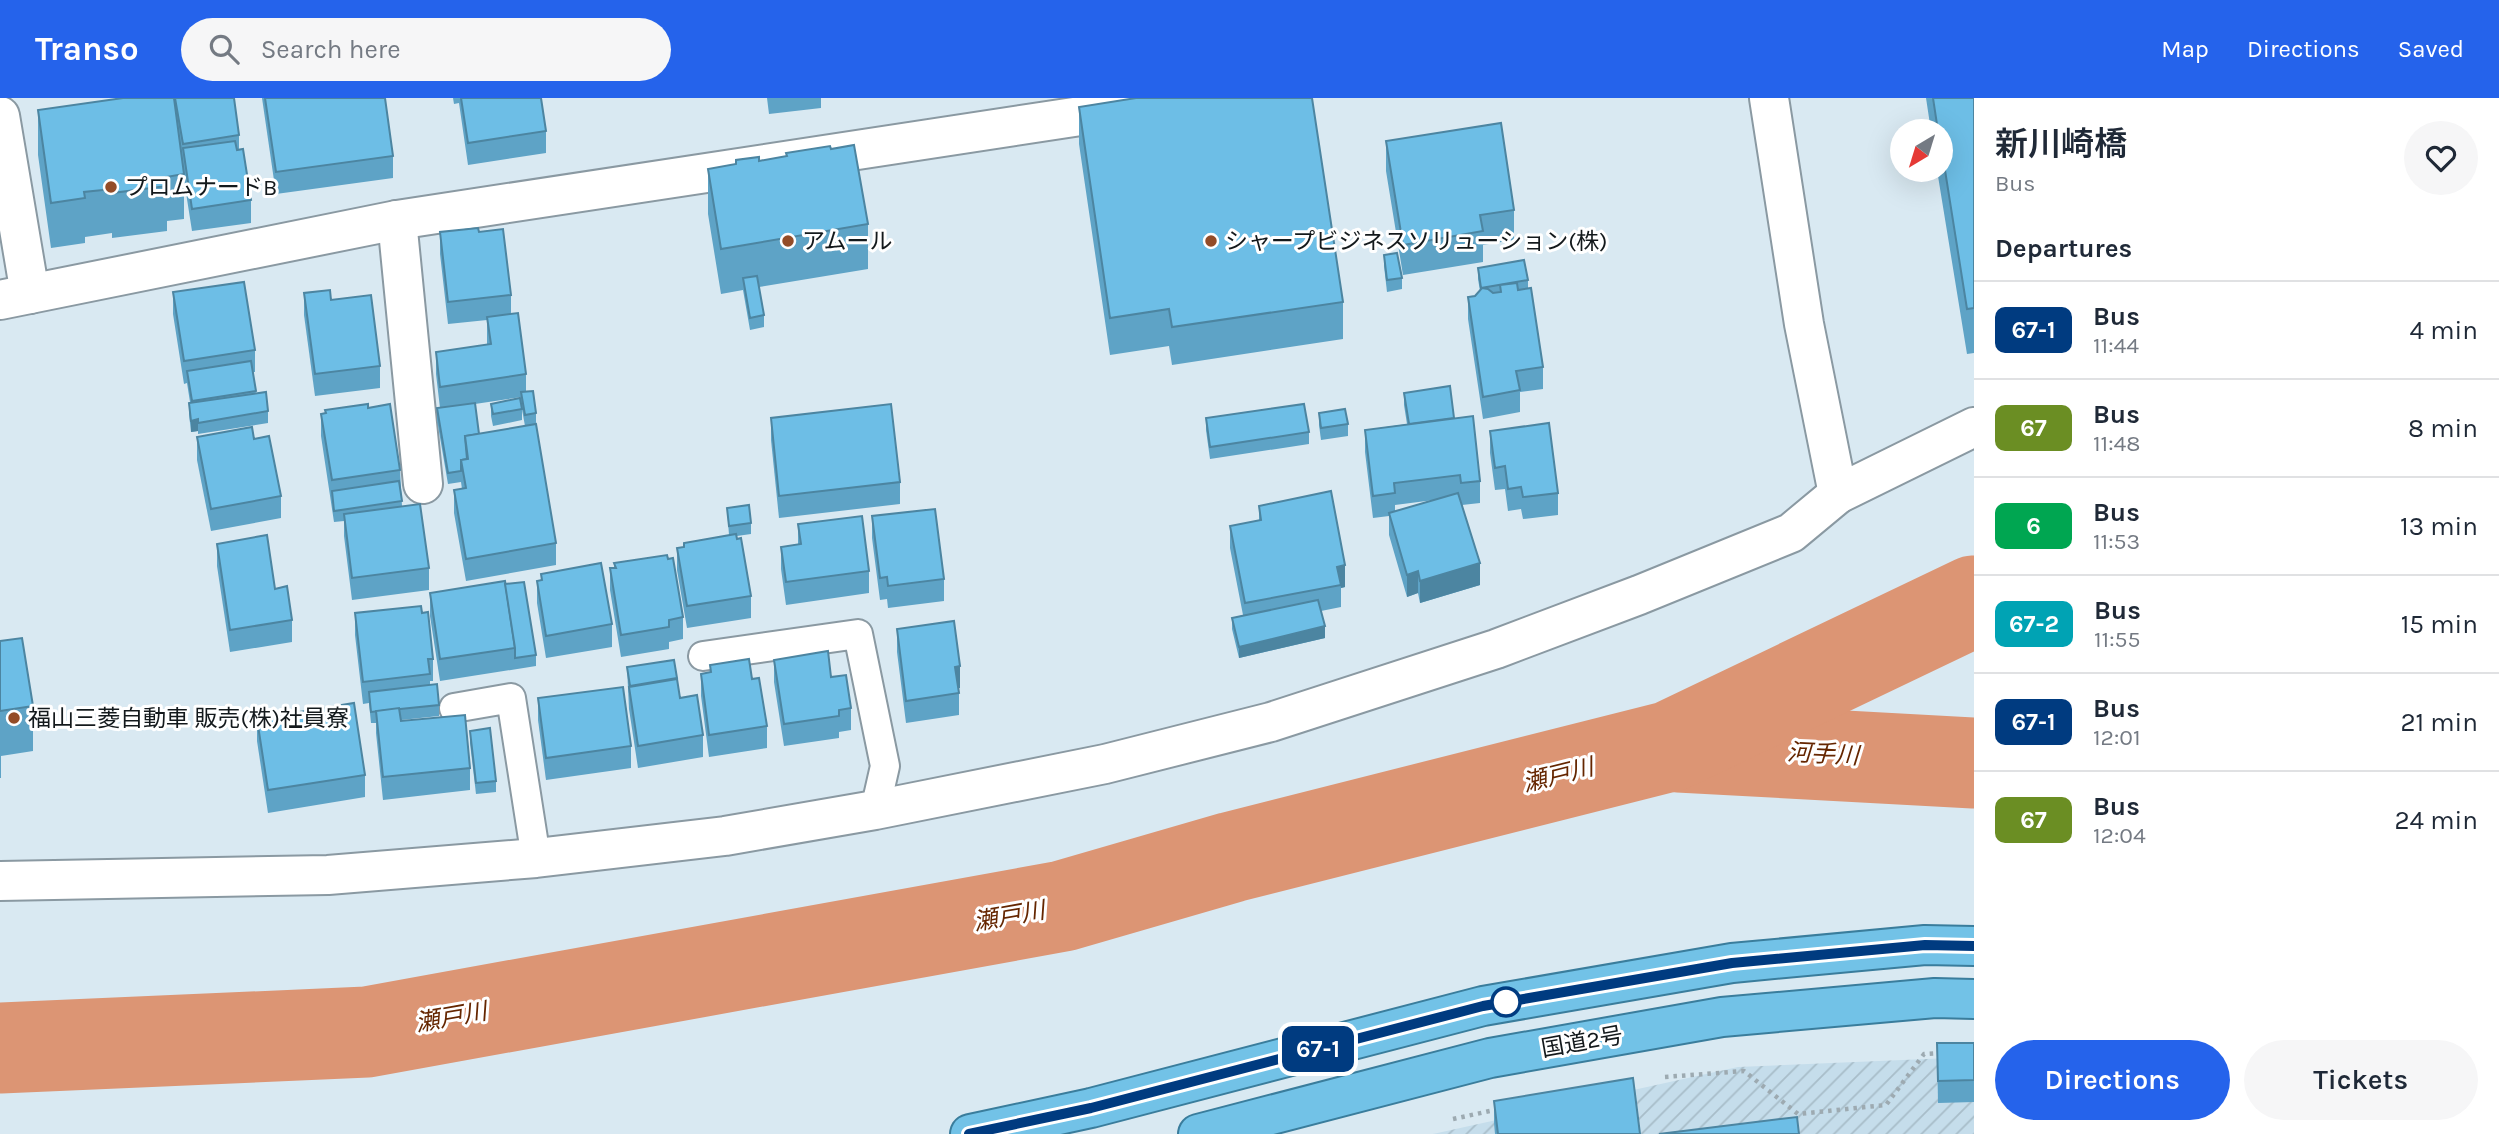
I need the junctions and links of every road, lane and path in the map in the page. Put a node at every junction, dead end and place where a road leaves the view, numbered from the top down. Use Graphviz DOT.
graph roads {
  1 [pos="1199,98"];
  2 [pos="1769,98"];
  3 [pos="0,116"];
  4 [pos="397,220"];
  5 [pos="15,297"];
  6 [pos="1974,427"];
  7 [pos="422,484"];
  8 [pos="1838,494"];
  9 [pos="703,656"];
  10 [pos="454,708"];
  11 [pos="875,810"];
  12 [pos="536,858"];
  13 [pos="0,881"];
  14 [pos="1974,946"];
  15 [pos="1974,999"];
  16 [pos="1949,1052"];
  17 [pos="1663,1077"];
  18 [pos="1510,1107"];
  19 [pos="1446,1120"];
  20 [pos="970,1134"];
  21 [pos="1198,1134"];
  1 -- 4 [label="street"];
  2 -- 8 [label="street"];
  3 -- 5 [label="street"];
  4 -- 5 [label="street"];
  4 -- 7 [label="street"];
  6 -- 8 [label="street"];
  8 -- 11 [label="street"];
  9 -- 11 [label="lane"];
  10 -- 12 [label="lane"];
  11 -- 12 [label="street"];
  12 -- 13 [label="street"];
  14 -- 20 [label="highway"];
  15 -- 21 [label="highway, 国道2号"];
  16 -- 17 [label="path"];
  18 -- 19 [label="path"];
}
